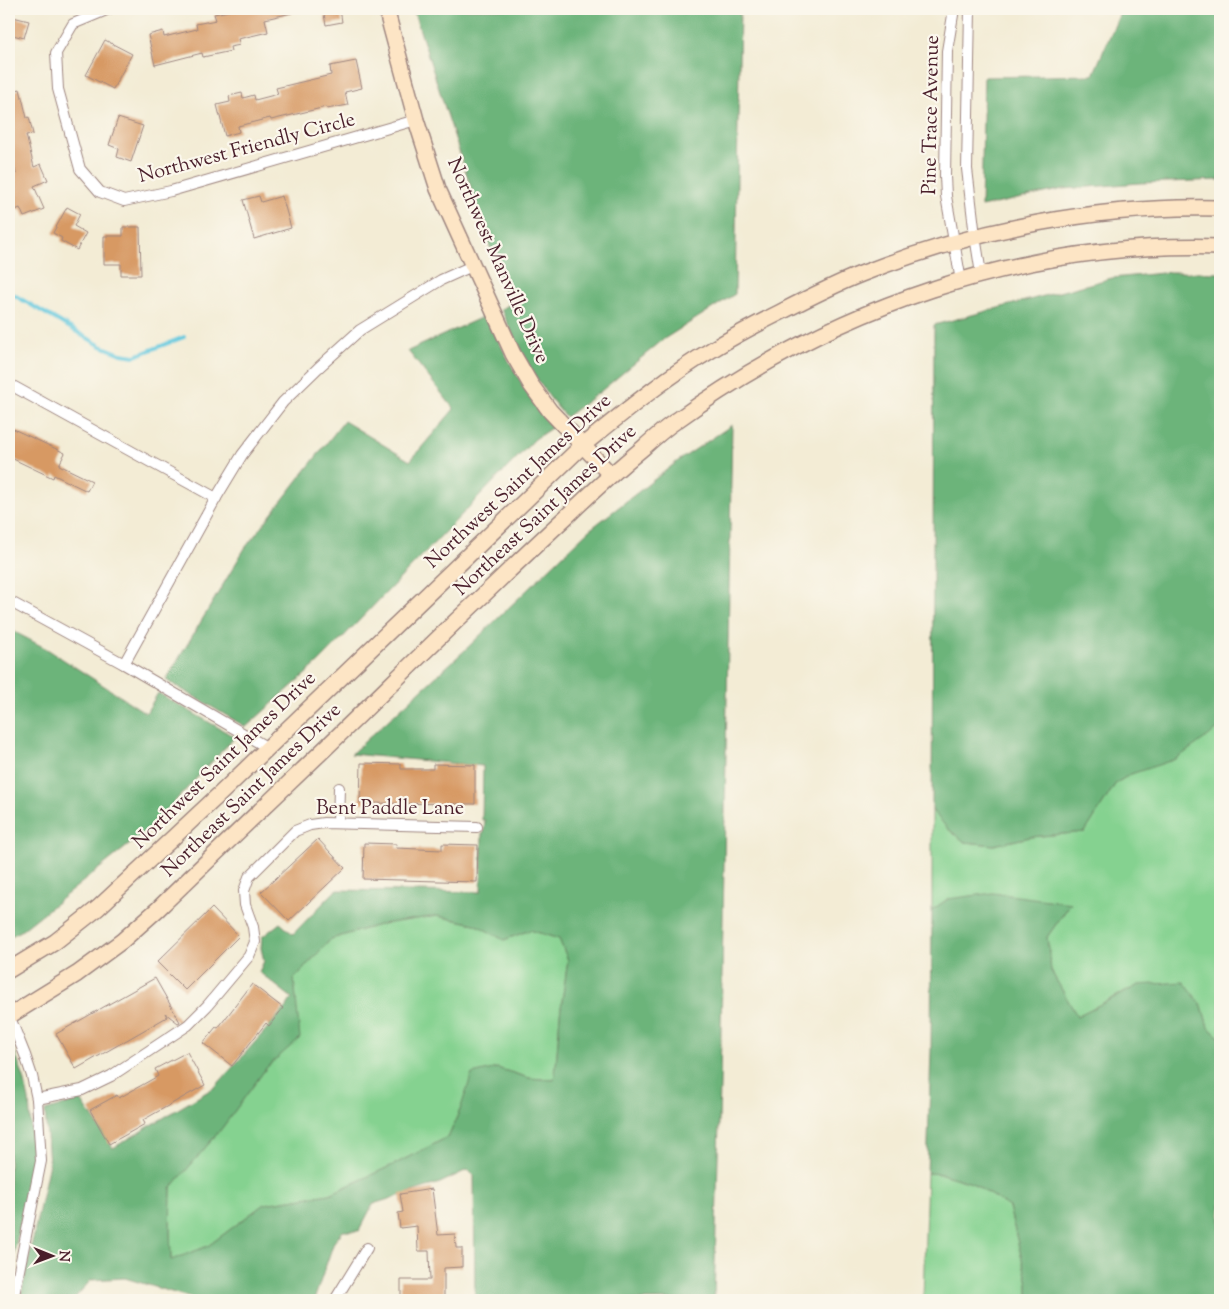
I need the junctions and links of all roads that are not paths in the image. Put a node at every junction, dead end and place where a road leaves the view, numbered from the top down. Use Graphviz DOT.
graph roads {
  1 [pos="109,9"];
  2 [pos="386,9"];
  3 [pos="954,9"];
  4 [pos="970,9"];
  5 [pos="416,120"];
  6 [pos="1220,208"];
  7 [pos="975,236"];
  8 [pos="954,243"];
  9 [pos="1220,247"];
  10 [pos="472,266"];
  11 [pos="981,274"];
  12 [pos="961,281"];
  13 [pos="9,384"];
  14 [pos="582,446"];
  15 [pos="610,475"];
  16 [pos="216,498"];
  17 [pos="9,601"];
  18 [pos="124,664"];
  19 [pos="268,748"];
  20 [pos="339,788"];
  21 [pos="338,823"];
  22 [pos="477,826"];
  23 [pos="9,970"];
  24 [pos="9,1016"];
  25 [pos="37,1099"];
  26 [pos="367,1248"];
  27 [pos="13,1300"];
  28 [pos="335,1300"];
  1 -- 5 [label="street, Northwest Friendly Circle"];
  2 -- 5 [label="main road, Northwest Manville Drive"];
  3 -- 8 [label="street, Pine Trace Avenue"];
  4 -- 7 [label="street, Pine Trace Avenue"];
  5 -- 10 [label="main road, Northwest Manville Drive"];
  6 -- 7 [label="main road, Northwest Saint James Drive"];
  7 -- 8 [label="main road, Northwest Saint James Drive"];
  7 -- 11 [label="street, Pine Trace Avenue"];
  8 -- 12 [label="street, Pine Trace Avenue"];
  8 -- 14 [label="main road, Northwest Saint James Drive"];
  9 -- 11 [label="main road, Northeast Saint James Drive"];
  10 -- 14 [label="main road, Northwest Manville Drive"];
  10 -- 16 [label="street"];
  11 -- 12 [label="main road, Northeast Saint James Drive"];
  12 -- 15 [label="main road, Northeast Saint James Drive"];
  13 -- 16 [label="street"];
  14 -- 15 [label="main road, Northwest Manville Drive"];
  14 -- 19 [label="main road, Northwest Saint James Drive"];
  15 -- 24 [label="main road, Northeast Saint James Drive"];
  16 -- 18 [label="street"];
  17 -- 18 [label="street"];
  18 -- 19 [label="street"];
  19 -- 23 [label="main road, Northwest Saint James Drive"];
  20 -- 21 [label="street"];
  21 -- 22 [label="street, Bent Paddle Lane"];
  21 -- 25 [label="street, Bent Paddle Lane"];
  24 -- 25 [label="street"];
  25 -- 27 [label="street"];
  26 -- 28 [label="street"];
}
